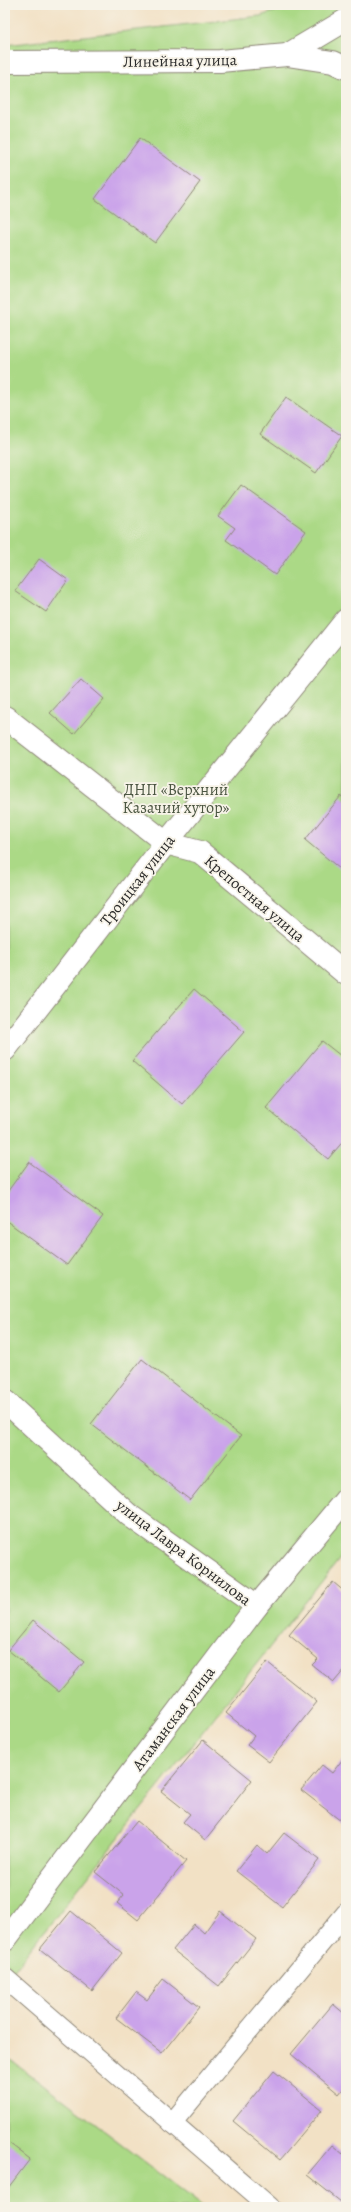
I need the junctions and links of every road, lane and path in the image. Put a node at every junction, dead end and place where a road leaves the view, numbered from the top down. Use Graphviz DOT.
graph roads {
  1 [pos="346,20"];
  2 [pos="287,56"];
  3 [pos="5,62"];
  4 [pos="346,68"];
  5 [pos="346,620"];
  6 [pos="5,717"];
  7 [pos="166,842"];
  8 [pos="346,974"];
  9 [pos="5,1050"];
  10 [pos="5,1401"];
  11 [pos="346,1500"];
  12 [pos="256,1606"];
  13 [pos="346,1913"];
  14 [pos="5,1940"];
  15 [pos="5,1978"];
  16 [pos="172,2123"];
  17 [pos="270,2207"];
  1 -- 2 [label="street, Линейная улица"];
  2 -- 3 [label="street, Линейная улица"];
  2 -- 4 [label="street"];
  5 -- 7 [label="street, Троицкая улица"];
  6 -- 7 [label="street, Крепостная улица"];
  7 -- 8 [label="street, Крепостная улица"];
  7 -- 9 [label="street, Троицкая улица"];
  10 -- 12 [label="street, улица Лавра Корнилова"];
  11 -- 12 [label="street, Атаманская улица"];
  12 -- 14 [label="street, Атаманская улица"];
  13 -- 16 [label="lane"];
  15 -- 16 [label="lane"];
  16 -- 17 [label="lane"];
}
